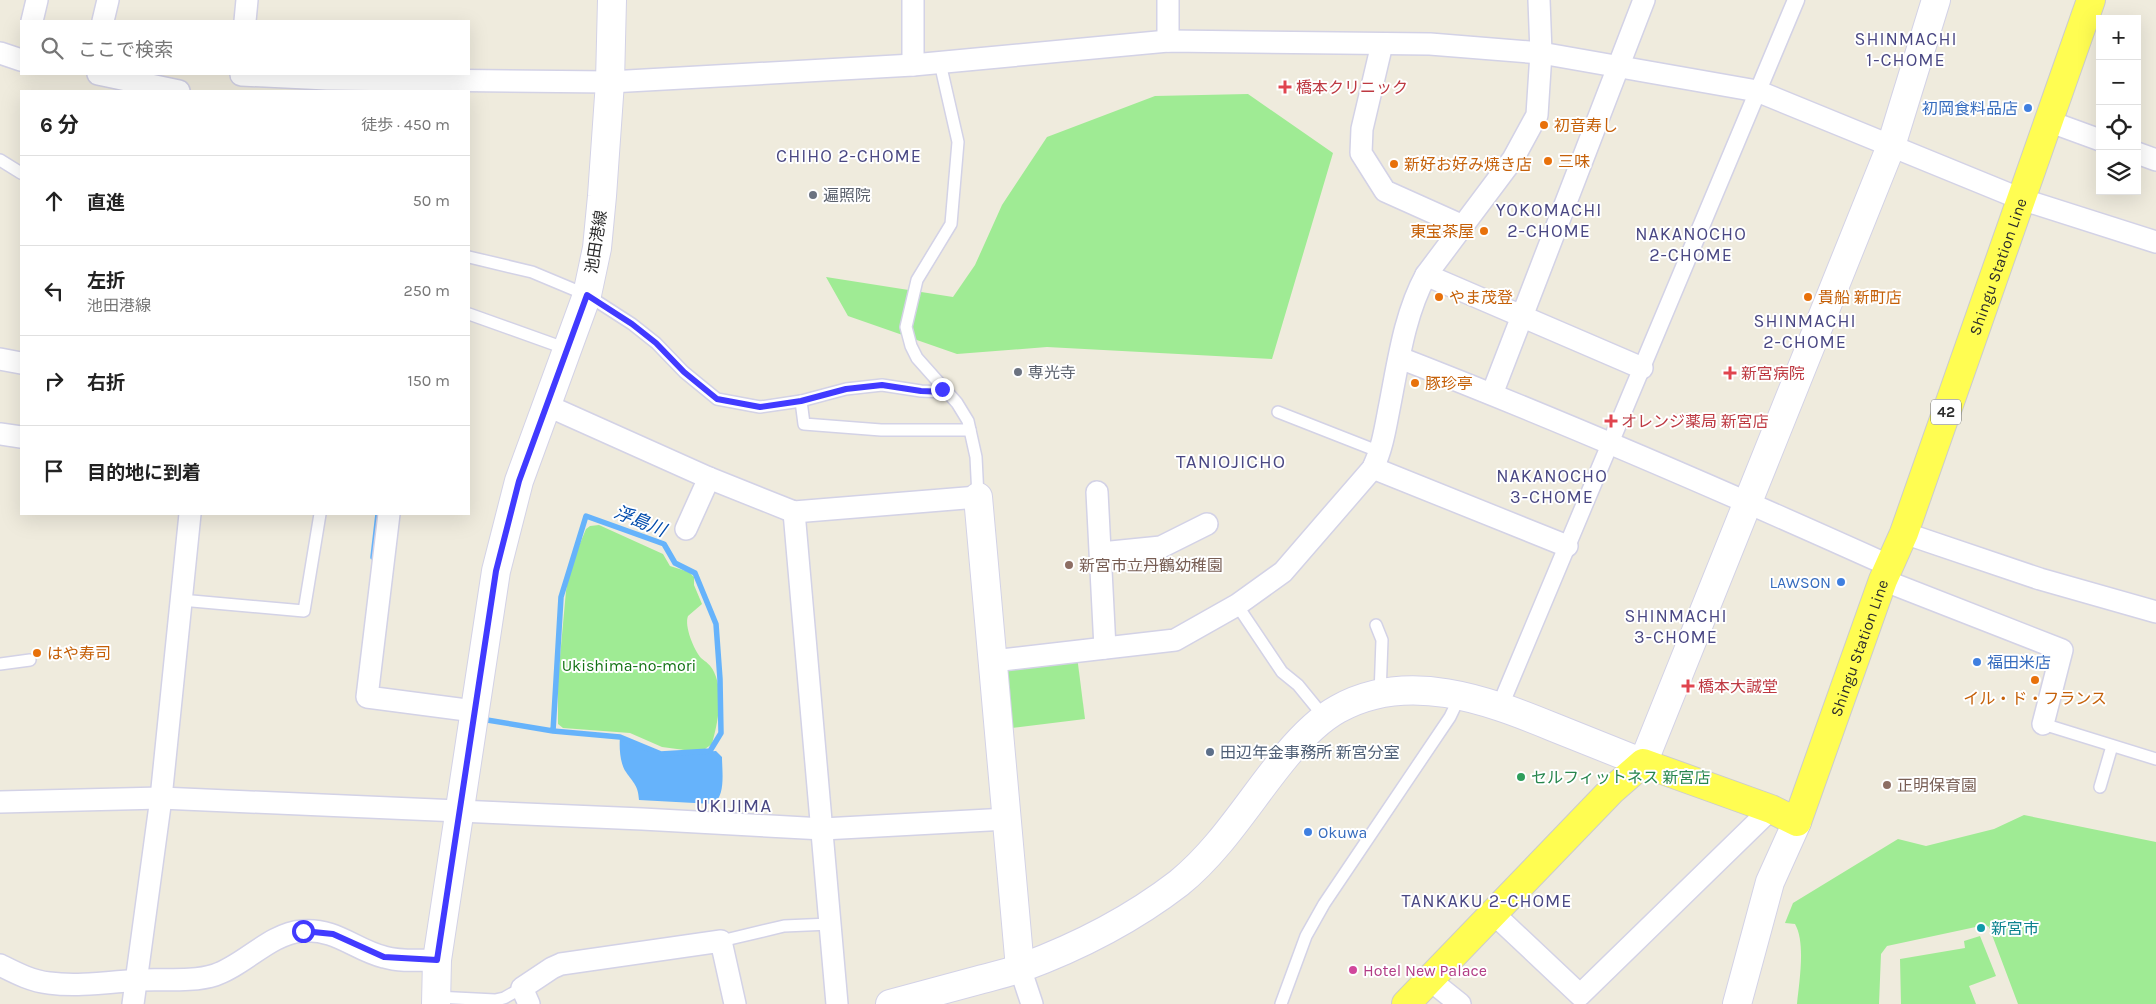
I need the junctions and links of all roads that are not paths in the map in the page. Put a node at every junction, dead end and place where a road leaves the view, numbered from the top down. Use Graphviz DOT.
graph roads {
  1 [pos="37,0"];
  2 [pos="108,0"];
  3 [pos="247,0"];
  4 [pos="612,0"];
  5 [pos="912,0"];
  6 [pos="1168,0"];
  7 [pos="1539,0"];
  8 [pos="1644,0"];
  9 [pos="1796,0"];
  10 [pos="1936,0"];
  11 [pos="2091,0"];
  12 [pos="32,20"];
  13 [pos="103,20"];
  14 [pos="245,20"];
  15 [pos="1168,41"];
  16 [pos="1382,44"];
  17 [pos="0,53"];
  18 [pos="1541,53"];
  19 [pos="20,60"];
  20 [pos="940,63"];
  21 [pos="912,66"];
  22 [pos="1618,66"];
  23 [pos="103,75"];
  24 [pos="240,80"];
  25 [pos="610,82"];
  26 [pos="174,90"];
  27 [pos="1757,91"];
  28 [pos="2048,122"];
  29 [pos="2096,139"];
  30 [pos="1891,146"];
  31 [pos="2141,154"];
  32 [pos="0,160"];
  33 [pos="2156,160"];
  34 [pos="20,172"];
  35 [pos="2021,199"];
  36 [pos="1463,226"];
  37 [pos="2156,242"];
  38 [pos="470,257"];
  39 [pos="1426,274"];
  40 [pos="587,295"];
  41 [pos="470,314"];
  42 [pos="1522,316"];
  43 [pos="567,349"];
  44 [pos="1400,358"];
  45 [pos="0,359"];
  46 [pos="20,363"];
  47 [pos="1642,368"];
  48 [pos="945,392"];
  49 [pos="1492,394"];
  50 [pos="801,401"];
  51 [pos="546,405"];
  52 [pos="1278,412"];
  53 [pos="970,430"];
  54 [pos="0,434"];
  55 [pos="20,437"];
  56 [pos="1610,444"];
  57 [pos="1376,460"];
  58 [pos="709,478"];
  59 [pos="1097,492"];
  60 [pos="978,497"];
  61 [pos="1749,502"];
  62 [pos="794,512"];
  63 [pos="190,515"];
  64 [pos="320,515"];
  65 [pos="389,515"];
  66 [pos="1207,524"];
  67 [pos="686,529"];
  68 [pos="1904,532"];
  69 [pos="1567,546"];
  70 [pos="1101,553"];
  71 [pos="1886,573"];
  72 [pos="181,600"];
  73 [pos="1237,605"];
  74 [pos="2156,612"];
  75 [pos="1376,625"];
  76 [pos="1105,648"];
  77 [pos="30,660"];
  78 [pos="993,661"];
  79 [pos="0,664"];
  80 [pos="1380,695"];
  81 [pos="1460,695"];
  82 [pos="1500,706"];
  83 [pos="474,711"];
  84 [pos="1325,718"];
  85 [pos="2043,724"];
  86 [pos="2112,746"];
  87 [pos="2156,759"];
  88 [pos="1643,763"];
  89 [pos="2100,788"];
  90 [pos="161,798"];
  91 [pos="0,802"];
  92 [pos="1770,810"];
  93 [pos="460,812"];
  94 [pos="1007,819"];
  95 [pos="1797,822"];
  96 [pos="823,829"];
  97 [pos="1494,914"];
  98 [pos="830,924"];
  99 [pos="721,941"];
  100 [pos="437,960"];
  101 [pos="0,965"];
  102 [pos="1020,968"];
  103 [pos="137,980"];
  104 [pos="1430,980"];
  105 [pos="525,996"];
  106 [pos="436,1000"];
  107 [pos="133,1004"];
  108 [pos="735,1004"];
  109 [pos="837,1004"];
  110 [pos="890,1004"];
  111 [pos="1032,1004"];
  112 [pos="1281,1004"];
  113 [pos="1406,1004"];
  114 [pos="1460,1004"];
  115 [pos="1737,1004"];
  1 -- 12 [label="street"];
  2 -- 13 [label="street"];
  3 -- 14 [label="street"];
  4 -- 25 [label="street, 池田港線"];
  5 -- 21 [label="street"];
  6 -- 15 [label="street"];
  7 -- 18 [label="street"];
  8 -- 22 [label="street"];
  9 -- 27 [label="street"];
  10 -- 30 [label="street"];
  11 -- 28 [label="main road, Shingu Station Line / 42"];
  15 -- 16 [label="street"];
  15 -- 20 [label="street"];
  16 -- 18 [label="street"];
  16 -- 36 [label="street"];
  17 -- 19 [label="street"];
  18 -- 22 [label="street"];
  18 -- 36 [label="street"];
  20 -- 21 [label="street"];
  20 -- 48 [label="lane"];
  21 -- 25 [label="street"];
  22 -- 27 [label="street"];
  22 -- 42 [label="street"];
  23 -- 26 [label="street"];
  24 -- 25 [label="street"];
  25 -- 40 [label="street, 池田港線"];
  27 -- 30 [label="street"];
  27 -- 47 [label="street"];
  28 -- 29 [label="street"];
  28 -- 35 [label="main road, Shingu Station Line / 42"];
  30 -- 35 [label="street"];
  30 -- 61 [label="street"];
  31 -- 33 [label="street"];
  32 -- 34 [label="lane"];
  35 -- 37 [label="street"];
  35 -- 68 [label="main road, Shingu Station Line / 42"];
  36 -- 39 [label="street"];
  38 -- 40 [label="lane"];
  39 -- 42 [label="street"];
  39 -- 44 [label="street"];
  40 -- 43 [label="street, 池田港線"];
  40 -- 50 [label="lane"];
  41 -- 43 [label="lane"];
  42 -- 47 [label="street"];
  42 -- 49 [label="street"];
  43 -- 51 [label="street, 池田港線"];
  44 -- 49 [label="street"];
  44 -- 57 [label="street"];
  45 -- 46 [label="street"];
  47 -- 56 [label="street"];
  48 -- 50 [label="lane"];
  48 -- 53 [label="lane"];
  49 -- 56 [label="street"];
  50 -- 53 [label="lane"];
  51 -- 58 [label="street"];
  51 -- 83 [label="street, 池田港線"];
  52 -- 57 [label="lane"];
  53 -- 60 [label="lane"];
  54 -- 55 [label="street"];
  56 -- 61 [label="street"];
  56 -- 69 [label="street"];
  57 -- 69 [label="street"];
  57 -- 73 [label="street"];
  58 -- 62 [label="street"];
  58 -- 67 [label="street"];
  59 -- 70 [label="street"];
  60 -- 62 [label="street"];
  60 -- 78 [label="street"];
  61 -- 71 [label="street"];
  61 -- 88 [label="street"];
  62 -- 96 [label="street"];
  63 -- 72 [label="street"];
  64 -- 72 [label="lane"];
  65 -- 83 [label="street"];
  66 -- 70 [label="street"];
  68 -- 71 [label="main road, Shingu Station Line / 42"];
  68 -- 74 [label="street"];
  69 -- 82 [label="street"];
  70 -- 76 [label="street"];
  71 -- 85 [label="street"];
  71 -- 95 [label="main road, Shingu Station Line / 42"];
  72 -- 90 [label="street"];
  73 -- 76 [label="street"];
  73 -- 84 [label="lane"];
  75 -- 80 [label="lane"];
  76 -- 78 [label="street"];
  77 -- 79 [label="lane"];
  78 -- 94 [label="street"];
  80 -- 81 [label="street"];
  80 -- 84 [label="street"];
  81 -- 82 [label="street"];
  81 -- 112 [label="lane"];
  82 -- 88 [label="street"];
  83 -- 93 [label="street, 池田港線"];
  84 -- 102 [label="street"];
  85 -- 86 [label="lane"];
  86 -- 87 [label="lane"];
  86 -- 89 [label="lane"];
  88 -- 92 [label="main road"];
  88 -- 97 [label="main road"];
  90 -- 91 [label="street"];
  90 -- 93 [label="street"];
  90 -- 103 [label="street"];
  92 -- 95 [label="main road"];
  92 -- 97 [label="street"];
  93 -- 96 [label="street"];
  93 -- 100 [label="street, 池田港線"];
  94 -- 96 [label="street"];
  94 -- 102 [label="street"];
  95 -- 115 [label="street"];
  96 -- 98 [label="street"];
  97 -- 104 [label="main road"];
  98 -- 99 [label="lane"];
  98 -- 109 [label="street"];
  99 -- 105 [label="street"];
  99 -- 108 [label="street"];
  100 -- 103 [label="street"];
  100 -- 106 [label="street, 池田港線"];
  101 -- 103 [label="street"];
  102 -- 110 [label="street"];
  102 -- 111 [label="street"];
  103 -- 107 [label="street"];
  104 -- 113 [label="main road"];
  104 -- 114 [label="street"];
  105 -- 106 [label="lane"];
}
